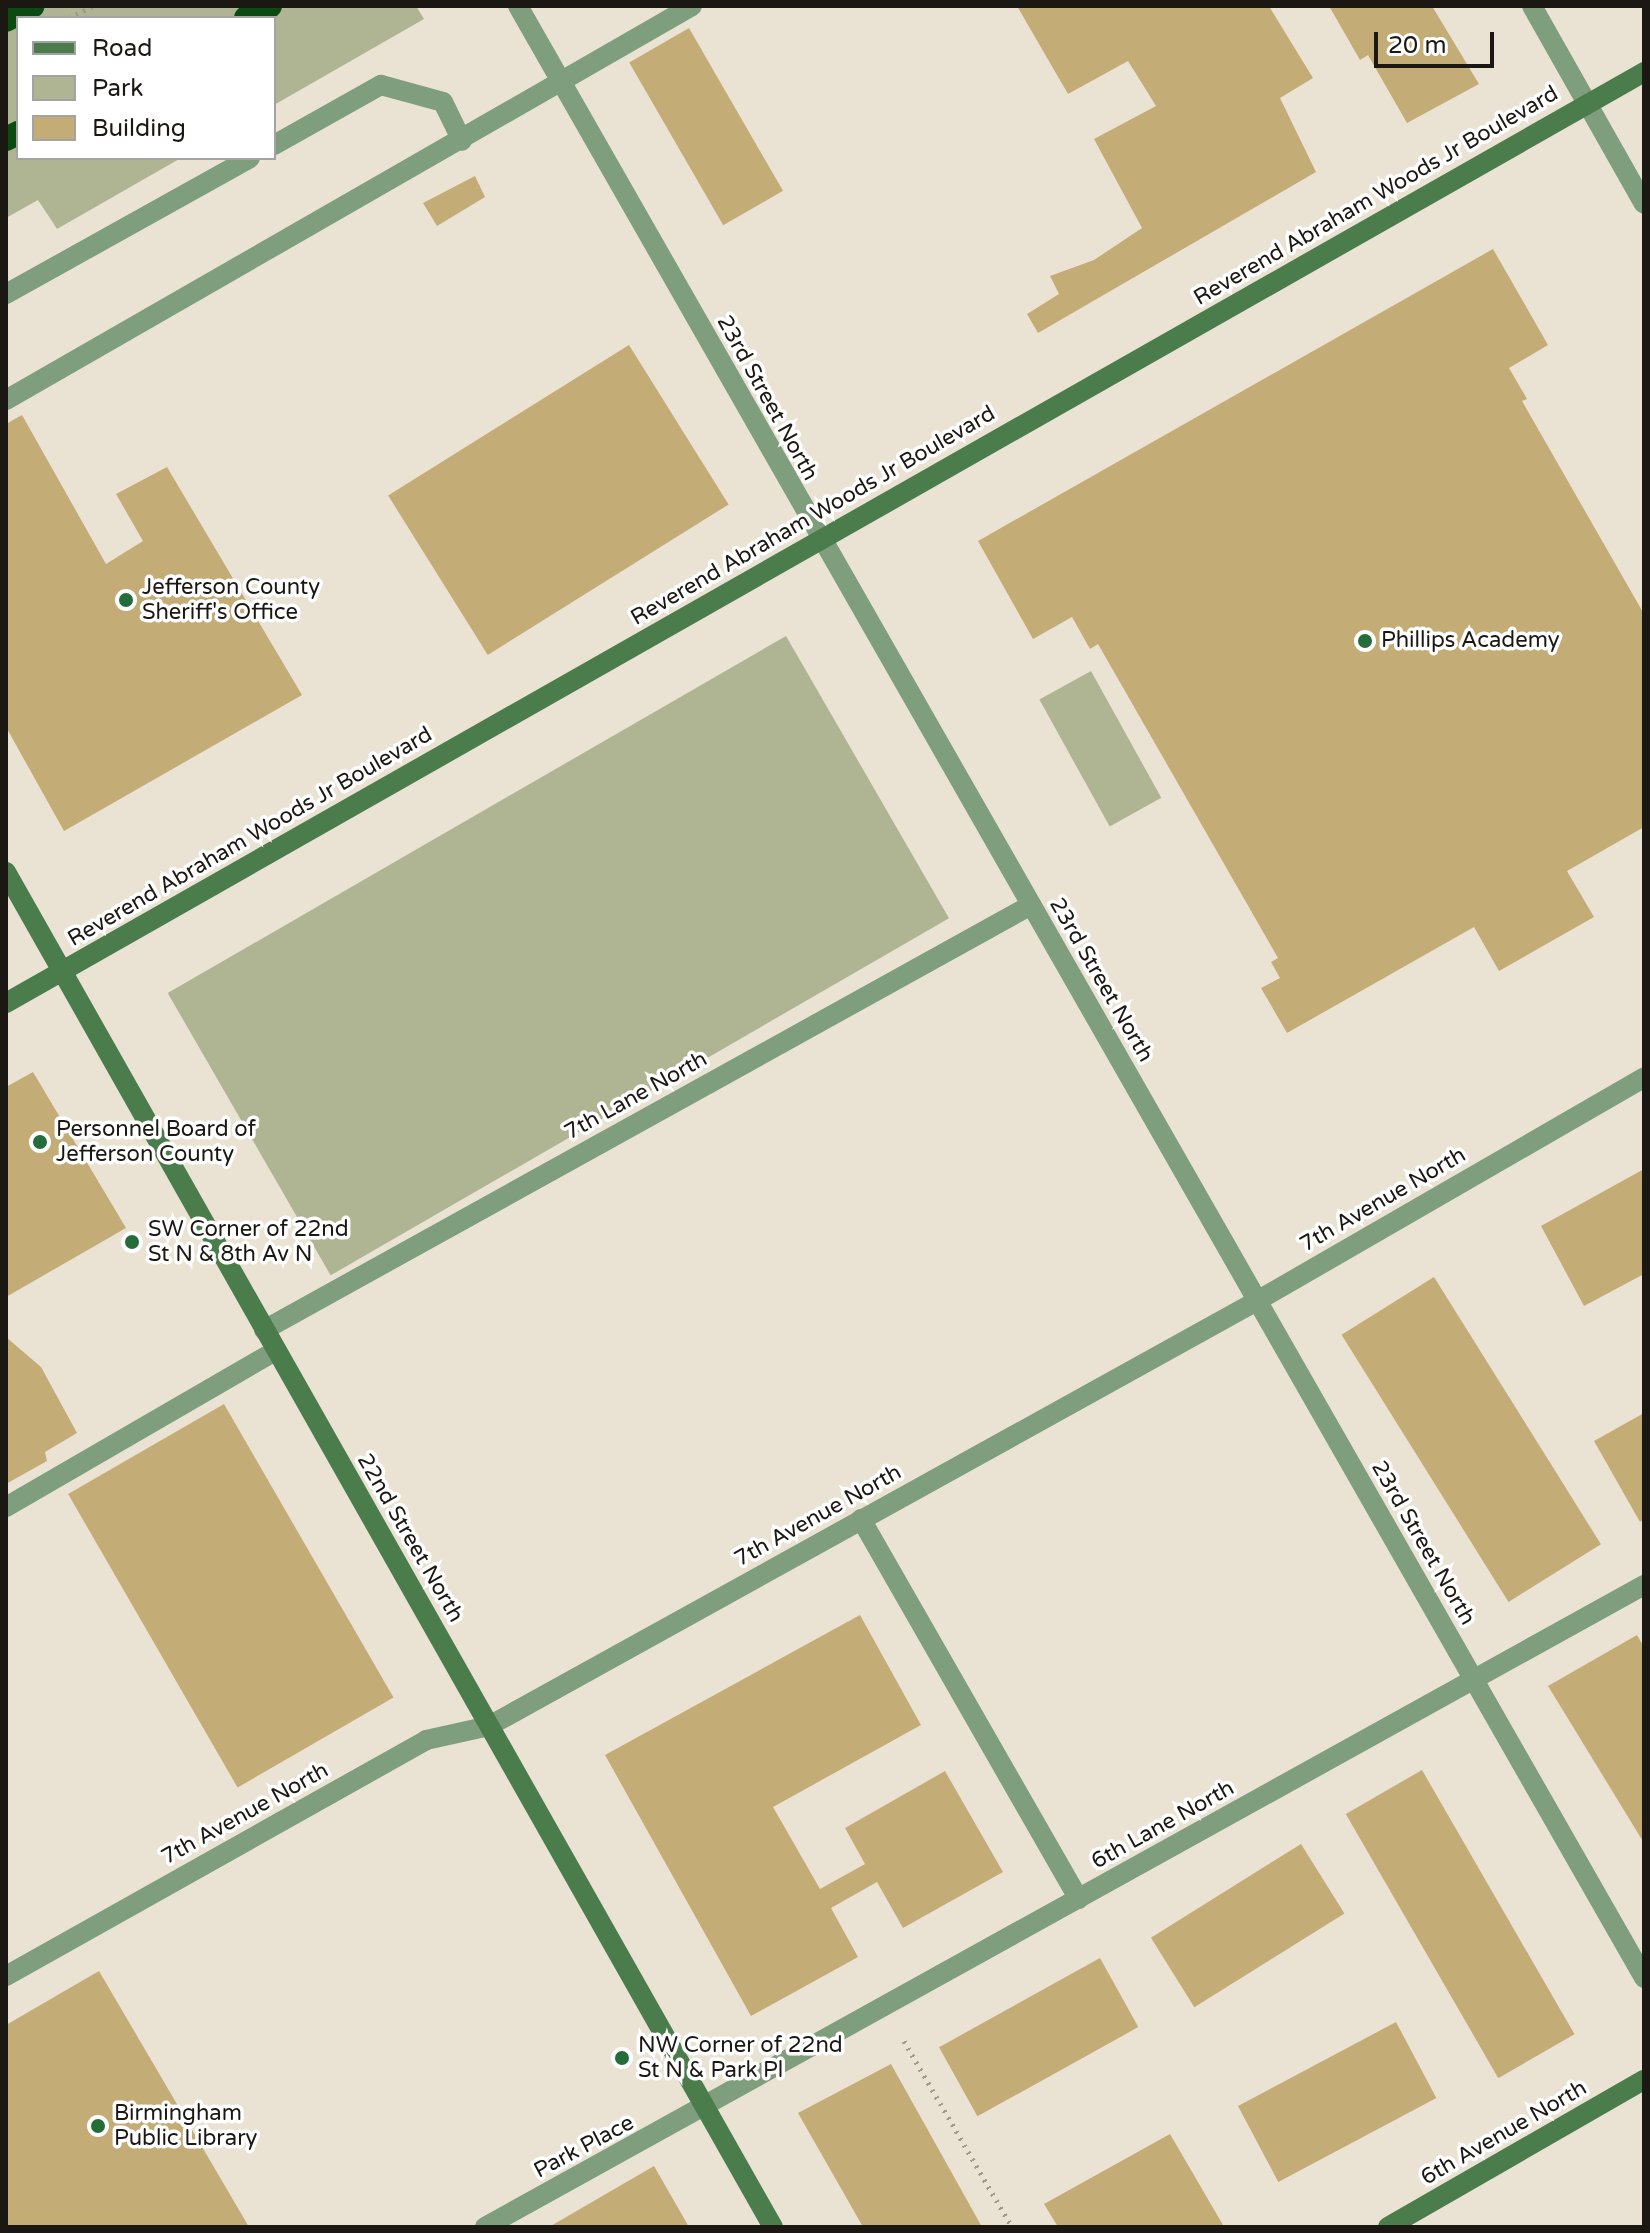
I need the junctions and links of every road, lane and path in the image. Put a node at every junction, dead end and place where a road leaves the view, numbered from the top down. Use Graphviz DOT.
graph roads {
  1 [pos="32,6"];
  2 [pos="93,6"];
  3 [pos="270,6"];
  4 [pos="518,6"];
  5 [pos="692,6"];
  6 [pos="1532,6"];
  7 [pos="73,16"];
  8 [pos="250,16"];
  9 [pos="6,20"];
  10 [pos="1644,72"];
  11 [pos="562,83"];
  12 [pos="1589,103"];
  13 [pos="462,141"];
  14 [pos="276,144"];
  15 [pos="246,160"];
  16 [pos="1644,204"];
  17 [pos="6,294"];
  18 [pos="6,400"];
  19 [pos="820,540"];
  20 [pos="6,872"];
  21 [pos="1031,905"];
  22 [pos="60,972"];
  23 [pos="6,1003"];
  24 [pos="1644,1078"];
  25 [pos="1257,1301"];
  26 [pos="264,1330"];
  27 [pos="275,1351"];
  28 [pos="6,1507"];
  29 [pos="861,1519"];
  30 [pos="1644,1585"];
  31 [pos="1473,1679"];
  32 [pos="489,1726"];
  33 [pos="1079,1899"];
  34 [pos="6,1976"];
  35 [pos="1644,1978"];
  36 [pos="904,2041"];
  37 [pos="1644,2080"];
  38 [pos="705,2109"];
  39 [pos="485,2227"];
  40 [pos="773,2227"];
  41 [pos="1012,2227"];
  42 [pos="1388,2227"];
  1 -- 9 [label="highway"];
  2 -- 7 [label="path"];
  3 -- 8 [label="highway"];
  4 -- 11 [label="street, 23rd Street North"];
  5 -- 11 [label="street"];
  6 -- 12 [label="street"];
  10 -- 12 [label="main road, Reverend Abraham Woods Jr Boulevard"];
  11 -- 13 [label="street"];
  11 -- 19 [label="street, 23rd Street North"];
  12 -- 16 [label="street"];
  12 -- 19 [label="main road, Reverend Abraham Woods Jr Boulevard"];
  13 -- 14 [label="street"];
  13 -- 18 [label="street"];
  15 -- 17 [label="street"];
  19 -- 21 [label="street, 23rd Street North"];
  19 -- 22 [label="main road, Reverend Abraham Woods Jr Boulevard"];
  20 -- 22 [label="main road, 22nd Street North"];
  21 -- 25 [label="street, 23rd Street North"];
  21 -- 26 [label="street, 7th Lane North"];
  22 -- 23 [label="main road, Reverend Abraham Woods Jr Boulevard"];
  22 -- 26 [label="main road, 22nd Street North"];
  24 -- 25 [label="street, 7th Avenue North"];
  25 -- 29 [label="street, 7th Avenue North"];
  25 -- 31 [label="street, 23rd Street North"];
  26 -- 27 [label="main road, 22nd Street North"];
  27 -- 28 [label="street"];
  27 -- 32 [label="main road, 22nd Street North"];
  29 -- 32 [label="street, 7th Avenue North"];
  29 -- 33 [label="street"];
  30 -- 31 [label="street, 6th Lane North"];
  31 -- 33 [label="street, 6th Lane North"];
  31 -- 35 [label="street, 23rd Street North"];
  32 -- 34 [label="street, 7th Avenue North"];
  32 -- 38 [label="main road, 22nd Street North"];
  33 -- 38 [label="street, 6th Lane North"];
  36 -- 41 [label="path"];
  37 -- 42 [label="main road, 6th Avenue North"];
  38 -- 39 [label="street, Park Place"];
  38 -- 40 [label="main road, 22nd Street North"];
}
